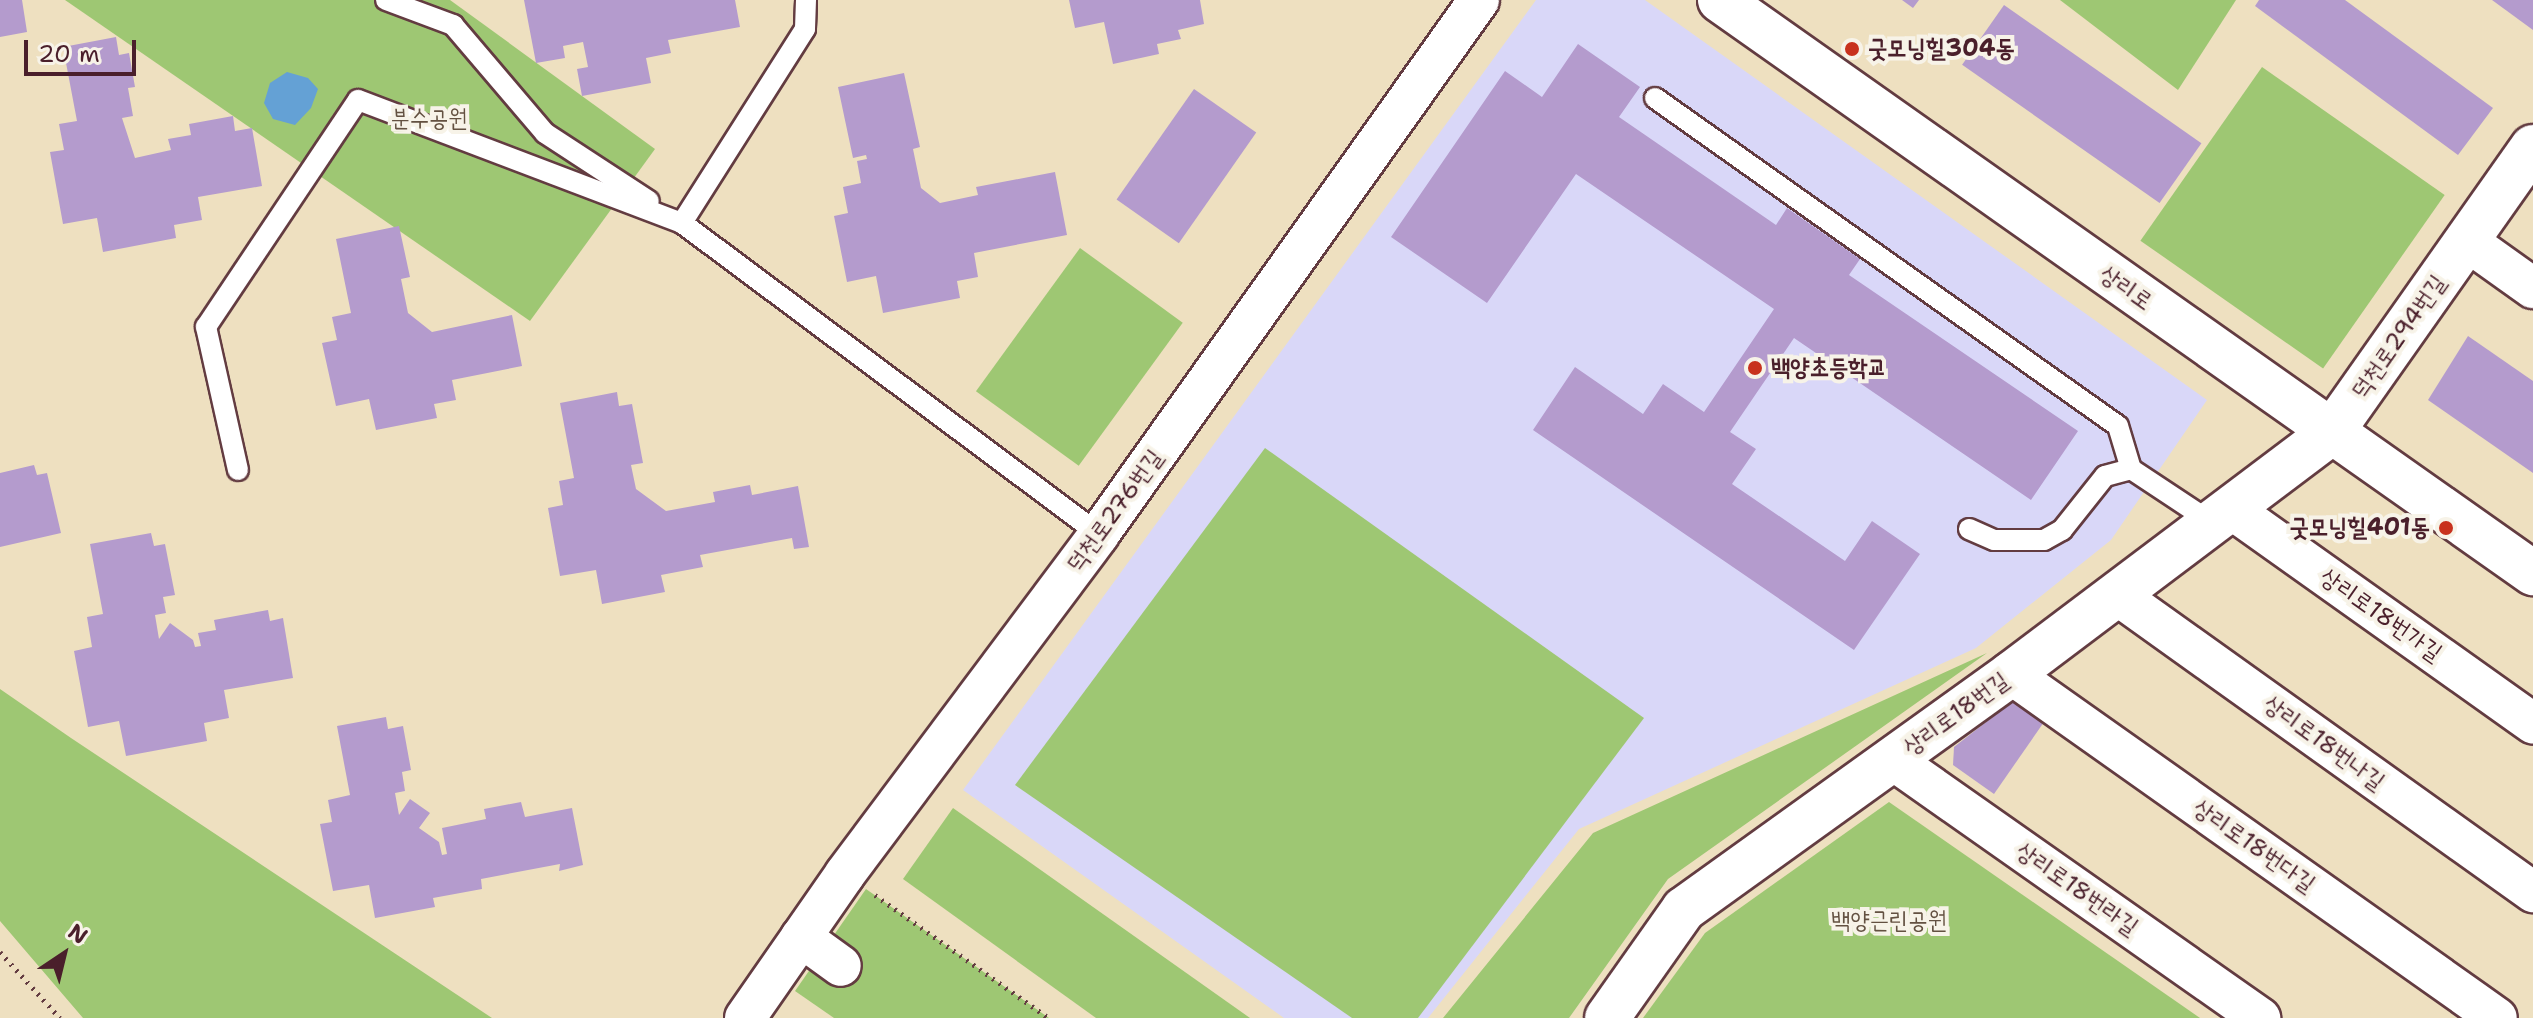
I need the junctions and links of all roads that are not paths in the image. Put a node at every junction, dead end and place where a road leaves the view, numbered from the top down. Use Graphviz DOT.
graph roads {
  1 [pos="386,0"];
  2 [pos="806,0"];
  3 [pos="1479,0"];
  4 [pos="1720,0"];
  5 [pos="1655,98"];
  6 [pos="2533,147"];
  7 [pos="682,223"];
  8 [pos="2467,241"];
  9 [pos="2533,288"];
  10 [pos="2331,433"];
  11 [pos="2131,469"];
  12 [pos="238,470"];
  13 [pos="2220,515"];
  14 [pos="1969,529"];
  15 [pos="1099,534"];
  16 [pos="2533,573"];
  17 [pos="2116,594"];
  18 [pos="2011,674"];
  19 [pos="2533,723"];
  20 [pos="1893,760"];
  21 [pos="2533,892"];
  22 [pos="801,937"];
  23 [pos="841,966"];
  24 [pos="745,1018"];
  25 [pos="1607,1018"];
  26 [pos="2260,1018"];
  27 [pos="2497,1018"];
  1 -- 7 [label="lane"];
  2 -- 7 [label="lane"];
  3 -- 15 [label="street, 덕천로276번길"];
  4 -- 10 [label="street, 상리로"];
  5 -- 11 [label="lane"];
  6 -- 8 [label="street, 덕천로294번길"];
  7 -- 12 [label="lane"];
  7 -- 15 [label="lane"];
  8 -- 9 [label="street"];
  8 -- 10 [label="street, 덕천로294번길"];
  10 -- 13 [label="street, 상리로18번길"];
  10 -- 16 [label="street, 상리로"];
  11 -- 13 [label="lane"];
  11 -- 14 [label="lane"];
  13 -- 17 [label="street, 상리로18번길"];
  13 -- 19 [label="street, 상리로18번가길"];
  15 -- 22 [label="street, 덕천로276번길"];
  17 -- 18 [label="street, 상리로18번길"];
  17 -- 21 [label="street, 상리로18번나길"];
  18 -- 20 [label="street, 상리로18번길"];
  18 -- 27 [label="street, 상리로18번다길"];
  20 -- 25 [label="street, 상리로18번길"];
  20 -- 26 [label="street, 상리로18번라길"];
  22 -- 23 [label="street"];
  22 -- 24 [label="street, 덕천로276번길"];
}
